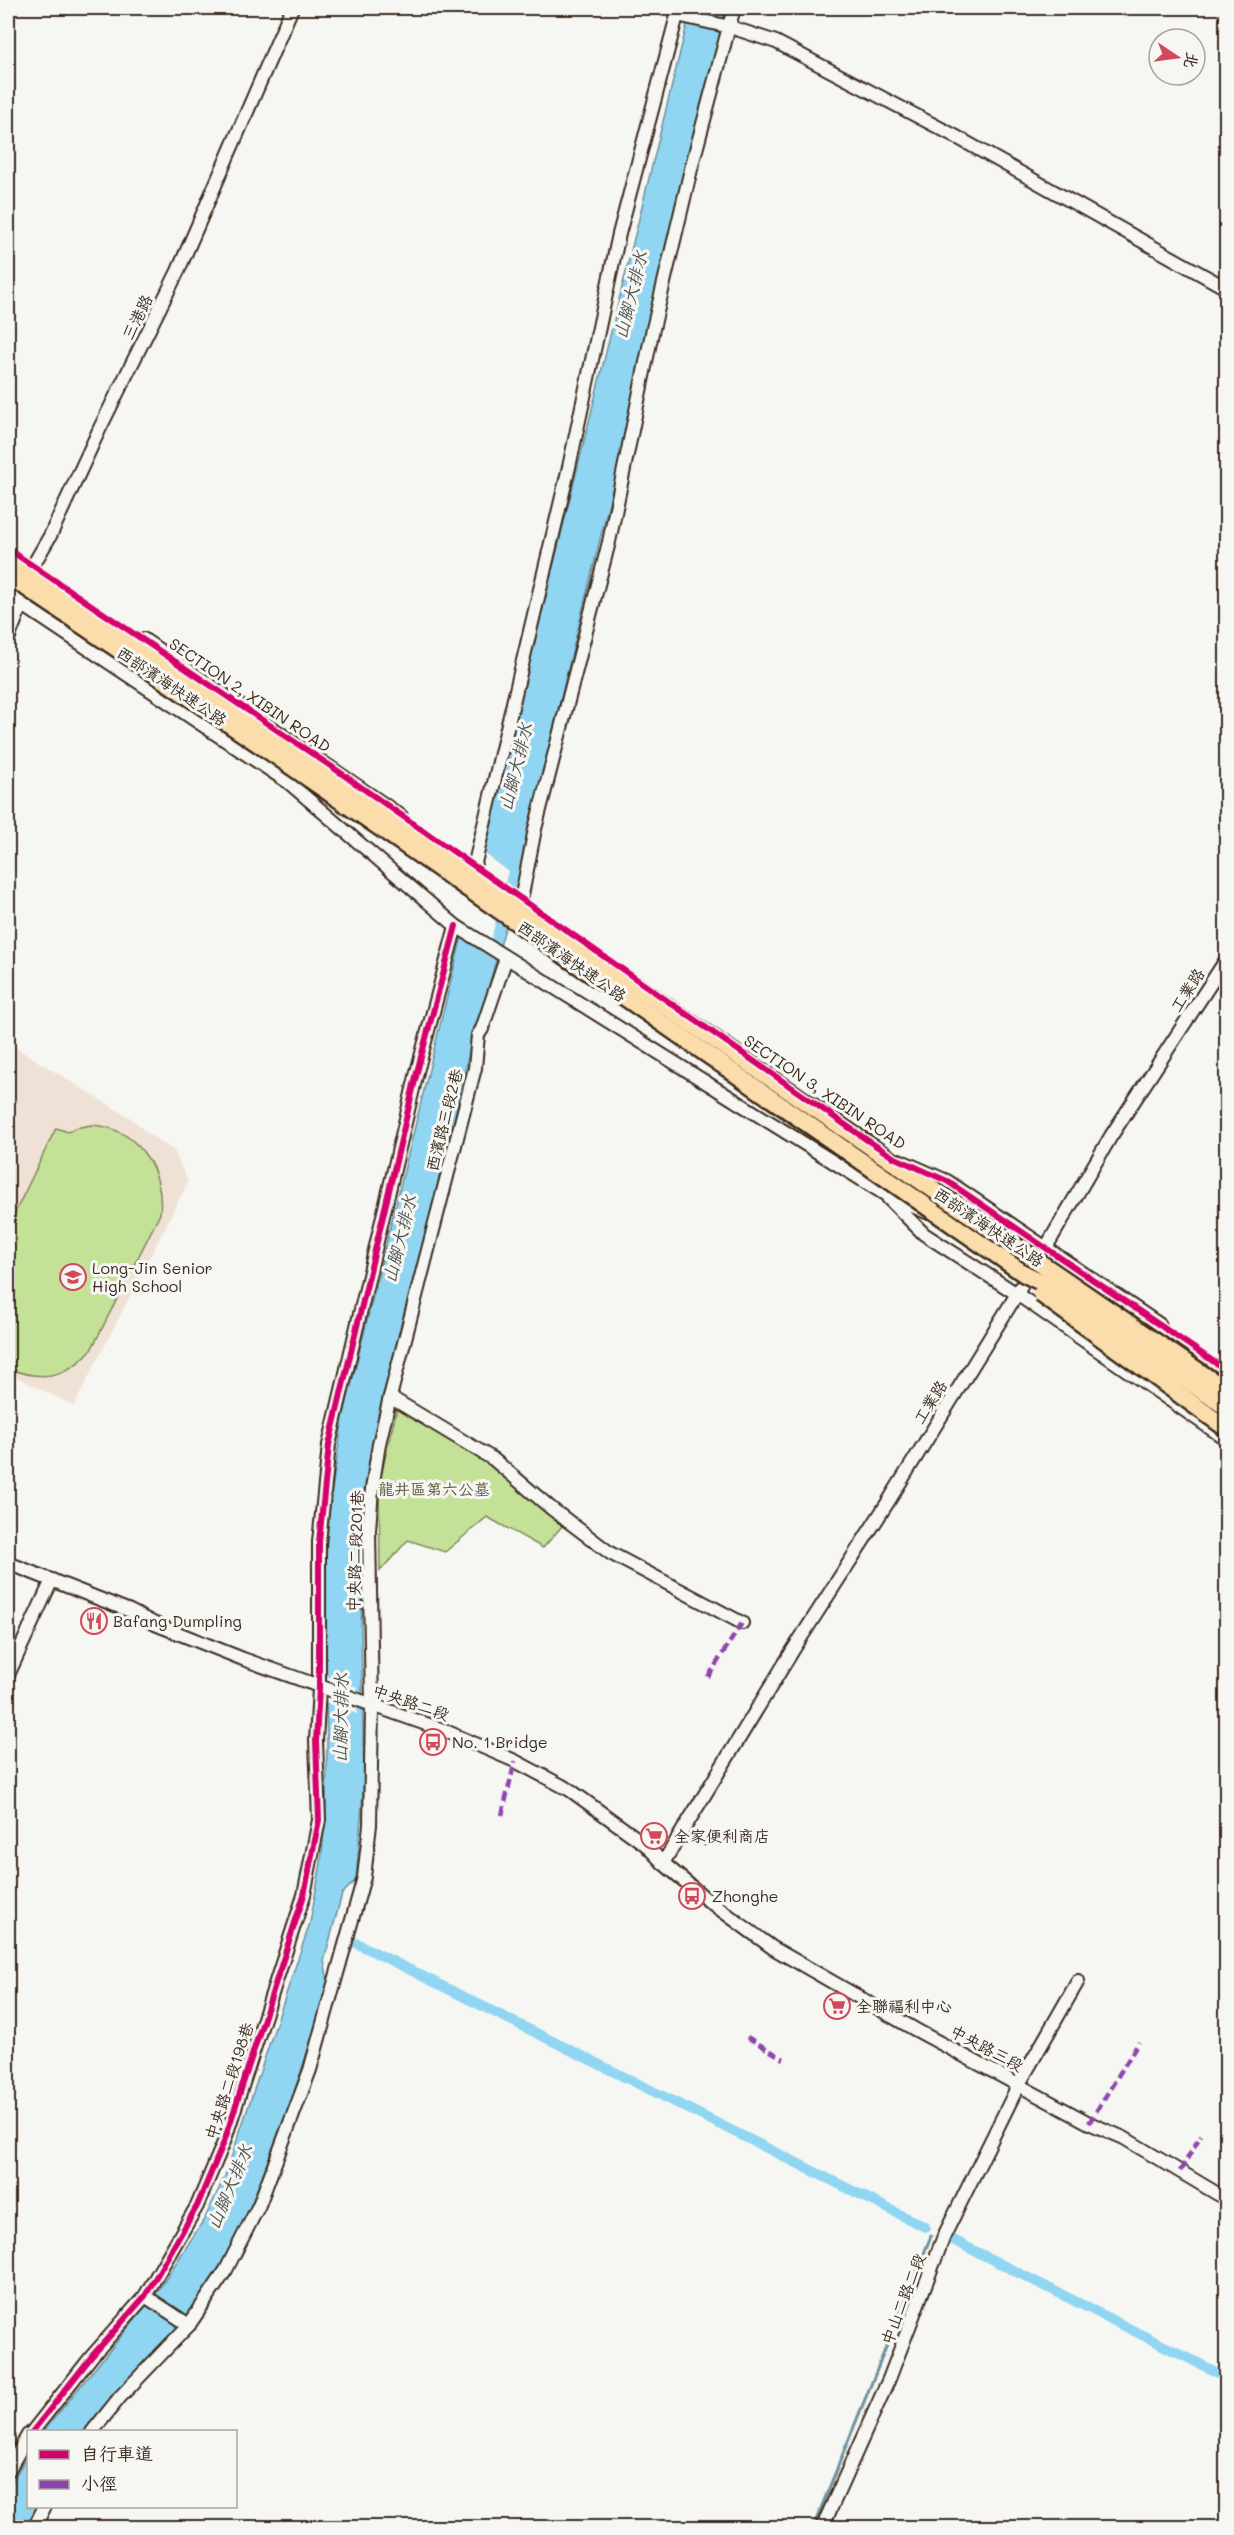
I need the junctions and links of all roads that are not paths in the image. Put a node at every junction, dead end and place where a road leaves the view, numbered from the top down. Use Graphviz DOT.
graph roads {
  1 [pos="292,8"];
  2 [pos="734,8"];
  3 [pos="678,11"];
  4 [pos="729,27"];
  5 [pos="1227,288"];
  6 [pos="8,549"];
  7 [pos="8,556"];
  8 [pos="32,567"];
  9 [pos="8,575"];
  10 [pos="8,595"];
  11 [pos="22,605"];
  12 [pos="8,639"];
  13 [pos="474,867"];
  14 [pos="521,900"];
  15 [pos="456,926"];
  16 [pos="506,958"];
  17 [pos="1227,960"];
  18 [pos="893,1157"];
  19 [pos="883,1193"];
  20 [pos="983,1238"];
  21 [pos="1046,1249"];
  22 [pos="1027,1271"];
  23 [pos="1017,1294"];
  24 [pos="1104,1306"];
  25 [pos="1227,1370"];
  26 [pos="1227,1380"];
  27 [pos="1227,1390"];
  28 [pos="390,1397"];
  29 [pos="1227,1405"];
  30 [pos="1227,1428"];
  31 [pos="1227,1439"];
  32 [pos="8,1563"];
  33 [pos="52,1580"];
  34 [pos="742,1623"];
  35 [pos="8,1675"];
  36 [pos="319,1688"];
  37 [pos="372,1707"];
  38 [pos="663,1863"];
  39 [pos="706,1899"];
  40 [pos="1078,1981"];
  41 [pos="1019,2084"];
  42 [pos="1227,2199"];
  43 [pos="145,2296"];
  44 [pos="189,2325"];
  45 [pos="34,2430"];
  46 [pos="94,2430"];
  47 [pos="27,2437"];
  48 [pos="8,2471"];
  49 [pos="44,2508"];
  50 [pos="34,2528"];
  51 [pos="822,2528"];
  1 -- 8 [label="street, 三港路"];
  2 -- 4 [label="street"];
  3 -- 4 [label="street"];
  3 -- 13 [label="street"];
  4 -- 5 [label="street"];
  4 -- 14 [label="street"];
  6 -- 8 [label="street, SECTION 2, XIBIN ROAD"];
  7 -- 24 [label="highway, 西部濱海快速公路, bridge"];
  8 -- 11 [label="street, 三港路"];
  8 -- 13 [label="street, SECTION 2, XIBIN ROAD"];
  9 -- 22 [label="highway, 西部濱海快速公路, bridge"];
  10 -- 11 [label="street"];
  11 -- 12 [label="street, 三港路"];
  11 -- 15 [label="street"];
  13 -- 14 [label="street, SECTION 3, XIBIN ROAD"];
  14 -- 18 [label="street, SECTION 3, XIBIN ROAD"];
  15 -- 16 [label="street"];
  15 -- 36 [label="street, 中央路二段198巷"];
  16 -- 19 [label="street, SECTION 3, XIBIN ROAD"];
  16 -- 28 [label="street, 西濱路三段2巷"];
  17 -- 21 [label="street, 工業路"];
  18 -- 20 [label="street, SECTION 3, XIBIN ROAD"];
  18 -- 21 [label="street, SECTION 3, XIBIN ROAD"];
  19 -- 20 [label="street, SECTION 3, XIBIN ROAD"];
  19 -- 23 [label="street, SECTION 3, XIBIN ROAD"];
  20 -- 22 [label="street, SECTION 3, XIBIN ROAD"];
  21 -- 22 [label="street, 工業路"];
  21 -- 25 [label="street, SECTION 3, XIBIN ROAD"];
  22 -- 23 [label="street, 工業路"];
  22 -- 29 [label="highway, 西部濱海快速公路, bridge"];
  22 -- 30 [label="highway, bridge"];
  23 -- 31 [label="street, SECTION 3, XIBIN ROAD"];
  23 -- 38 [label="street, 工業路"];
  24 -- 26 [label="highway, bridge"];
  24 -- 27 [label="highway, 西部濱海快速公路, bridge"];
  28 -- 34 [label="street"];
  28 -- 37 [label="street, 中央路二段201巷"];
  32 -- 33 [label="street, 中央路二段"];
  33 -- 35 [label="street"];
  33 -- 36 [label="street, 中央路二段"];
  36 -- 37 [label="street, 中央路二段"];
  36 -- 43 [label="street, 中央路二段198巷"];
  37 -- 38 [label="street, 中央路二段"];
  37 -- 44 [label="street, 中央路二段201巷"];
  38 -- 39 [label="street, 中央路二段"];
  39 -- 41 [label="street, 中央路三段"];
  40 -- 41 [label="street, 中山二路二段"];
  41 -- 42 [label="street, 中央路三段"];
  41 -- 51 [label="street, 中山二路二段"];
  43 -- 44 [label="street"];
  43 -- 45 [label="street, 中央路二段198巷"];
  44 -- 46 [label="street, 中央路二段201巷"];
  47 -- 48 [label="street"];
  49 -- 50 [label="street"];
}
